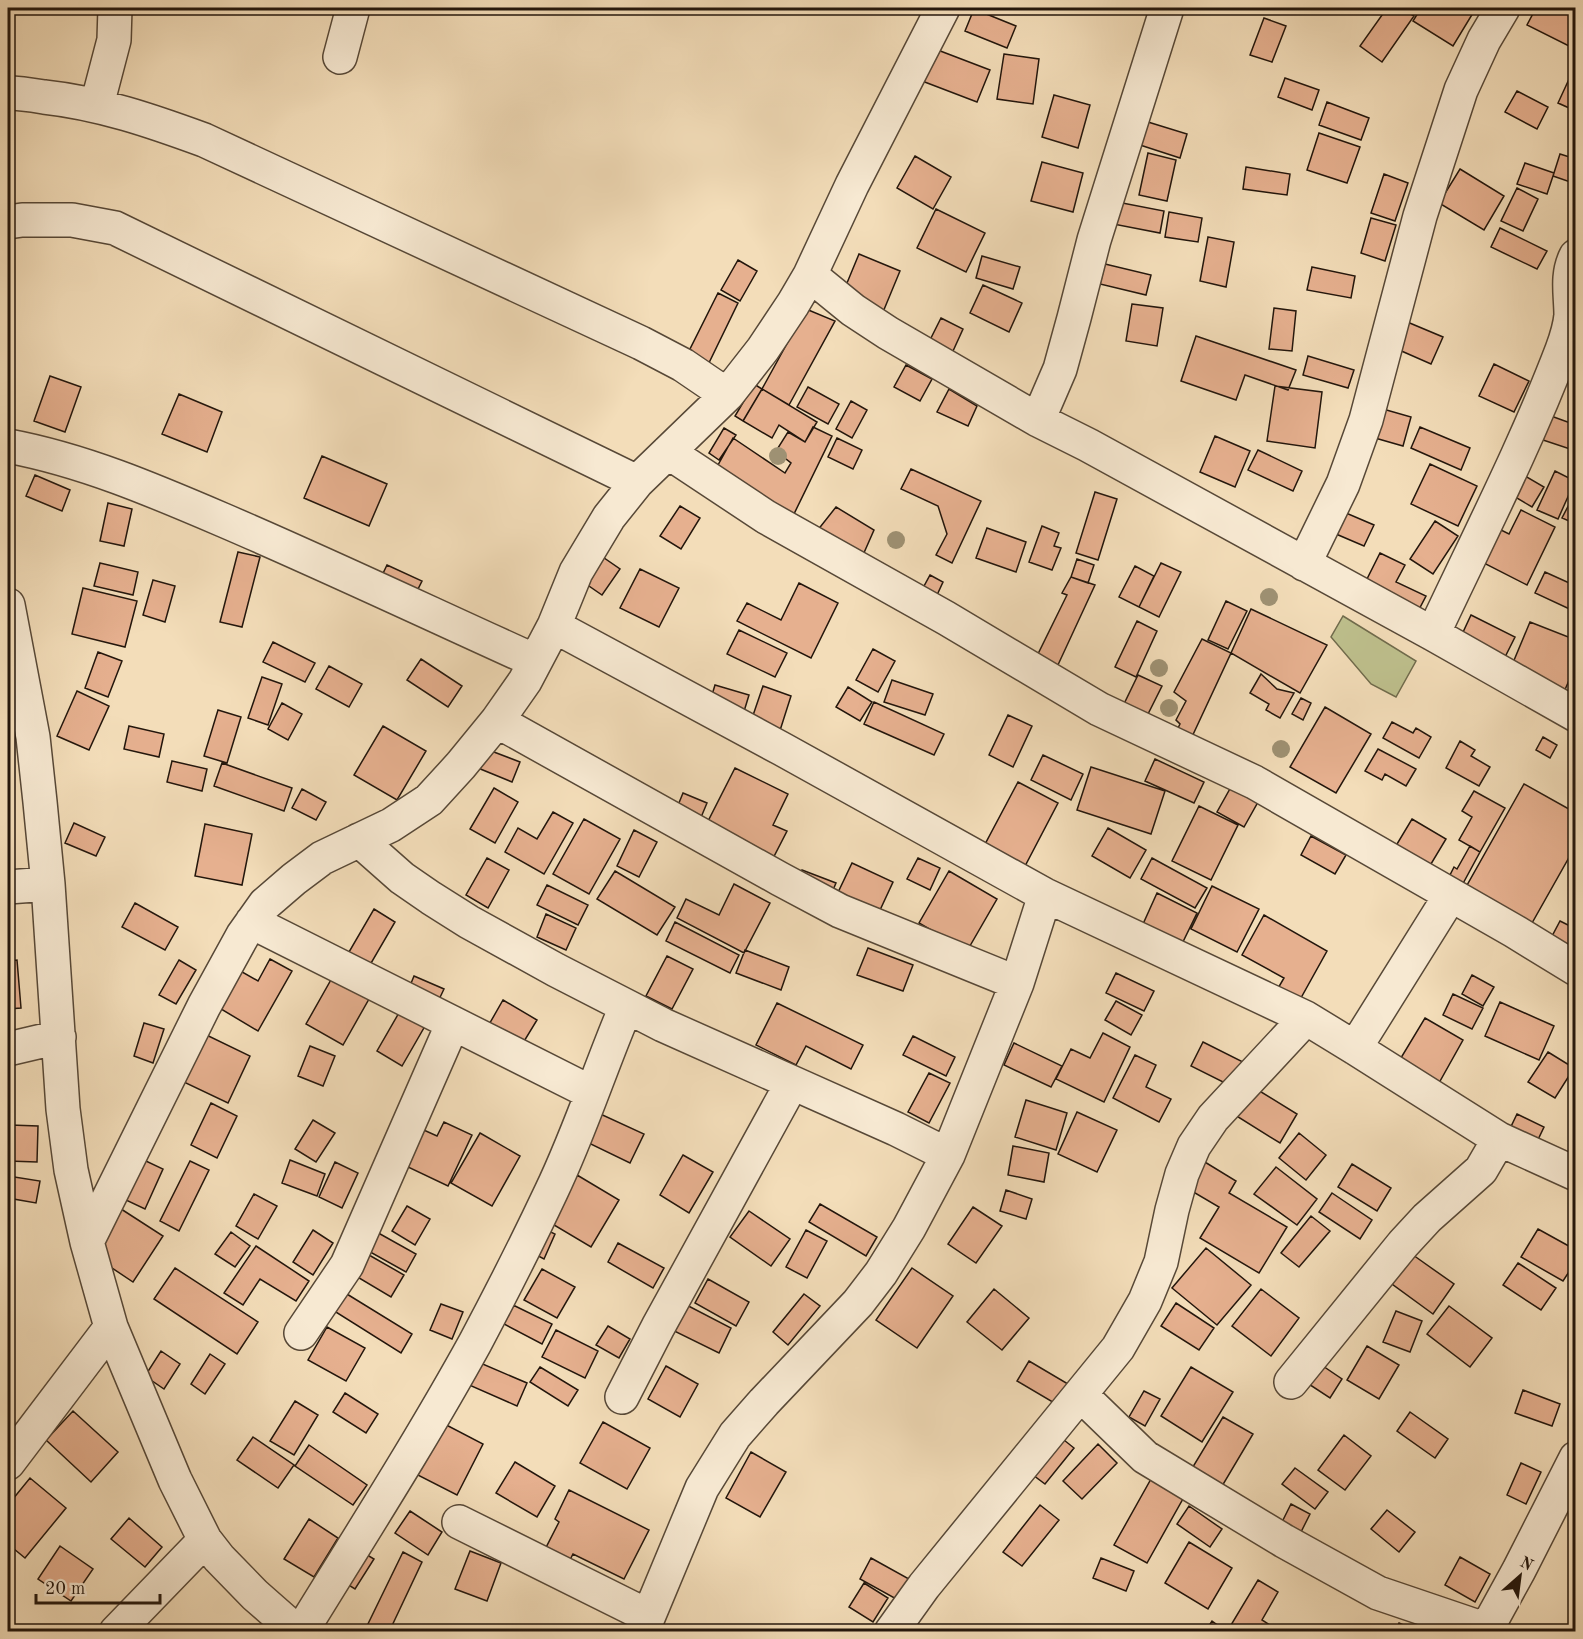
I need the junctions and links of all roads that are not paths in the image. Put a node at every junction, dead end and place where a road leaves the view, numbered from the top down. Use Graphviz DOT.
graph roads {
  1 [pos="115,8"];
  2 [pos="353,8"];
  3 [pos="943,8"];
  4 [pos="1167,8"];
  5 [pos="1503,8"];
  6 [pos="340,57"];
  7 [pos="8,93"];
  8 [pos="97,105"];
  9 [pos="8,222"];
  10 [pos="1575,256"];
  11 [pos="810,275"];
  12 [pos="727,395"];
  13 [pos="1038,420"];
  14 [pos="8,446"];
  15 [pos="668,452"];
  16 [pos="637,482"];
  17 [pos="1304,564"];
  18 [pos="8,605"];
  19 [pos="554,626"];
  20 [pos="1433,634"];
  21 [pos="535,661"];
  22 [pos="1575,715"];
  23 [pos="497,721"];
  24 [pos="20,737"];
  25 [pos="358,840"];
  26 [pos="48,884"];
  27 [pos="8,887"];
  28 [pos="1045,895"];
  29 [pos="1450,896"];
  30 [pos="252,922"];
  31 [pos="1575,969"];
  32 [pos="1017,983"];
  33 [pos="626,1007"];
  34 [pos="1306,1018"];
  35 [pos="453,1023"];
  36 [pos="59,1037"];
  37 [pos="1355,1048"];
  38 [pos="8,1049"];
  39 [pos="792,1083"];
  40 [pos="592,1093"];
  41 [pos="1499,1139"];
  42 [pos="948,1155"];
  43 [pos="1575,1174"];
  44 [pos="87,1242"];
  45 [pos="111,1327"];
  46 [pos="301,1333"];
  47 [pos="1291,1382"];
  48 [pos="1081,1395"];
  49 [pos="622,1398"];
  50 [pos="1575,1462"];
  51 [pos="8,1463"];
  52 [pos="459,1522"];
  53 [pos="205,1540"];
  54 [pos="645,1624"];
  55 [pos="1488,1630"];
  56 [pos="116,1632"];
  57 [pos="299,1632"];
  58 [pos="891,1632"];
  1 -- 8 [label="street"];
  2 -- 6 [label="street"];
  3 -- 11 [label="street"];
  4 -- 13 [label="street"];
  5 -- 17 [label="street"];
  7 -- 8 [label="street"];
  8 -- 12 [label="street"];
  9 -- 16 [label="street"];
  10 -- 20 [label="street"];
  11 -- 12 [label="street"];
  11 -- 13 [label="street"];
  12 -- 15 [label="street"];
  13 -- 17 [label="street"];
  14 -- 21 [label="street"];
  15 -- 16 [label="street"];
  15 -- 29 [label="street"];
  16 -- 19 [label="street"];
  17 -- 20 [label="street"];
  18 -- 24 [label="street"];
  19 -- 21 [label="street"];
  19 -- 28 [label="street"];
  20 -- 22 [label="street"];
  21 -- 23 [label="street"];
  23 -- 25 [label="street"];
  23 -- 32 [label="street"];
  24 -- 26 [label="street"];
  25 -- 30 [label="street"];
  25 -- 33 [label="street"];
  26 -- 27 [label="street"];
  26 -- 36 [label="street"];
  28 -- 32 [label="street"];
  28 -- 34 [label="street"];
  29 -- 31 [label="street"];
  29 -- 37 [label="street"];
  30 -- 35 [label="street"];
  30 -- 44 [label="street"];
  32 -- 42 [label="street"];
  33 -- 39 [label="street"];
  33 -- 40 [label="street"];
  34 -- 37 [label="street"];
  34 -- 48 [label="street"];
  35 -- 40 [label="street"];
  35 -- 46 [label="street"];
  36 -- 38 [label="street"];
  36 -- 44 [label="street"];
  37 -- 41 [label="street"];
  39 -- 42 [label="street"];
  39 -- 49 [label="street"];
  40 -- 57 [label="street"];
  41 -- 43 [label="street"];
  41 -- 47 [label="street"];
  42 -- 54 [label="street"];
  44 -- 45 [label="street"];
  45 -- 51 [label="street"];
  45 -- 53 [label="street"];
  48 -- 55 [label="street"];
  48 -- 58 [label="street"];
  50 -- 55 [label="street"];
  52 -- 54 [label="street"];
  53 -- 56 [label="street"];
  53 -- 57 [label="street"];
}
